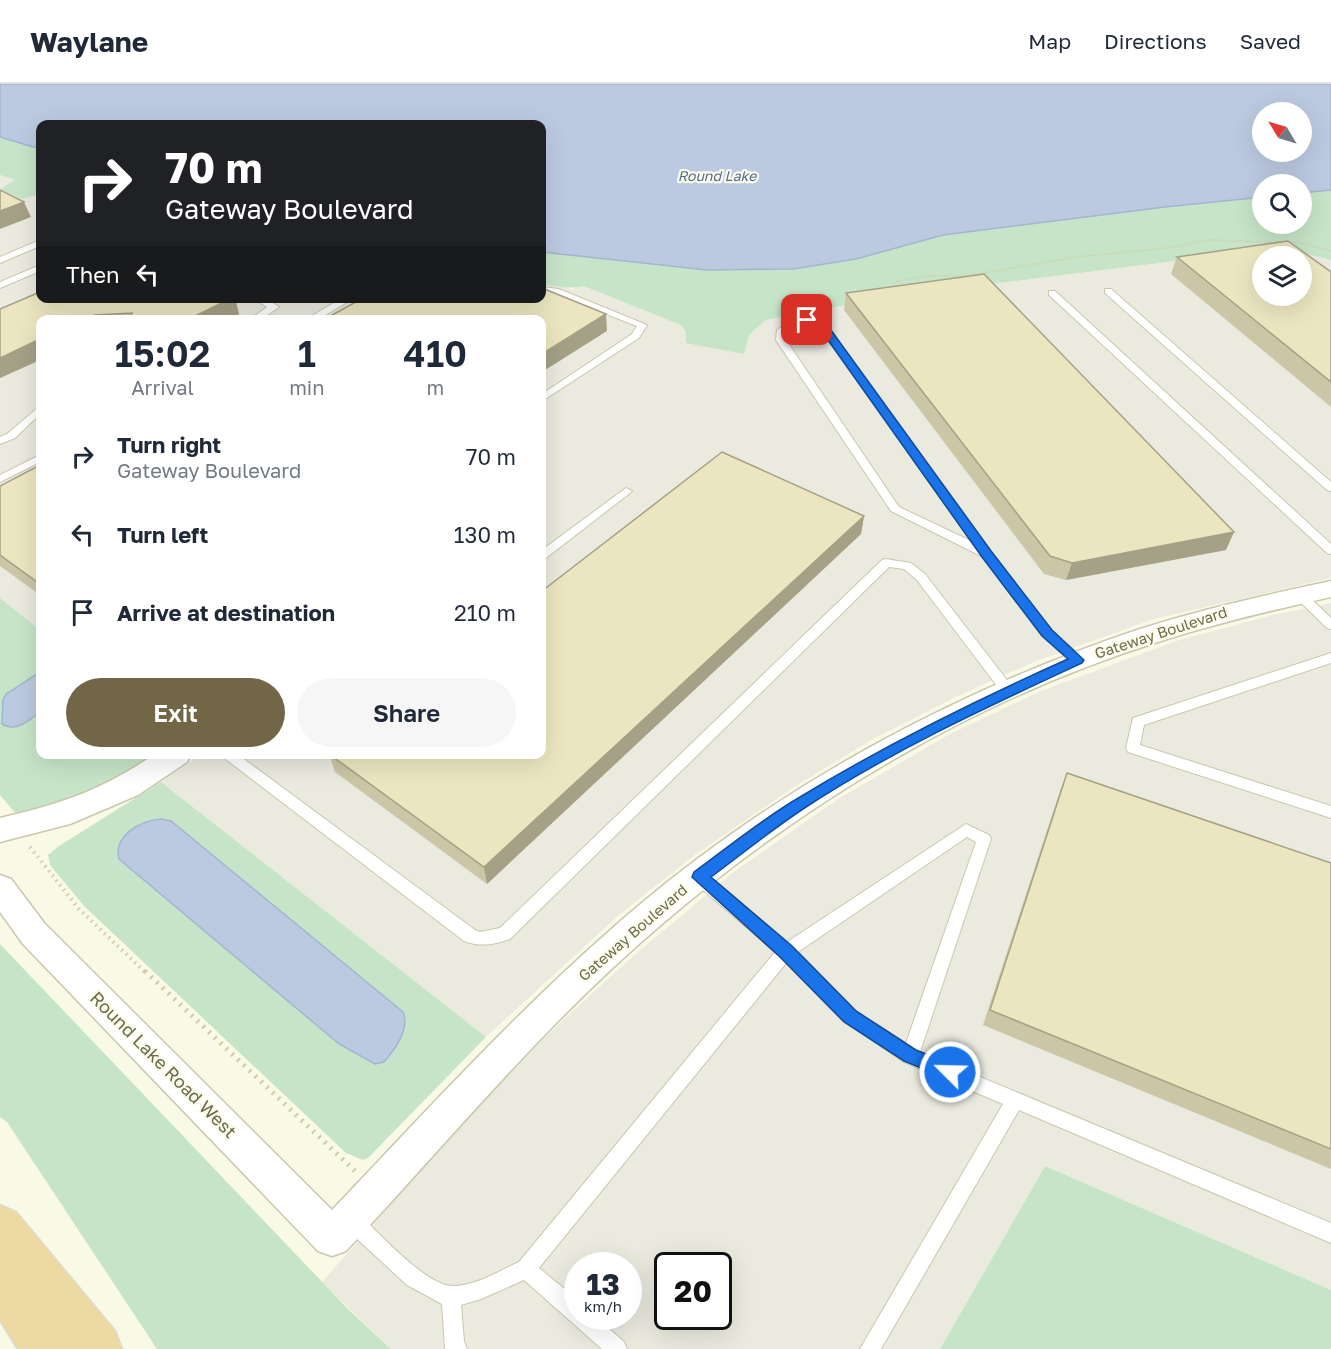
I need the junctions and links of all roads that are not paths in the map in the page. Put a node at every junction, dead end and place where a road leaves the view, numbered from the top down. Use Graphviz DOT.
graph roads {
  1 [pos="36,245"];
  2 [pos="0,260"];
  3 [pos="36,270"];
  4 [pos="0,285"];
  5 [pos="546,290"];
  6 [pos="1108,291"];
  7 [pos="1052,293"];
  8 [pos="266,303"];
  9 [pos="341,303"];
  10 [pos="261,315"];
  11 [pos="318,315"];
  12 [pos="546,395"];
  13 [pos="36,413"];
  14 [pos="0,441"];
  15 [pos="36,460"];
  16 [pos="0,479"];
  17 [pos="1331,488"];
  18 [pos="626,491"];
  19 [pos="1331,550"];
  20 [pos="546,552"];
  21 [pos="987,554"];
  22 [pos="1331,589"];
  23 [pos="1300,595"];
  24 [pos="1331,625"];
  25 [pos="1331,658"];
  26 [pos="1077,660"];
  27 [pos="1008,691"];
  28 [pos="170,759"];
  29 [pos="233,759"];
  30 [pos="1331,812"];
  31 [pos="8,828"];
  32 [pos="699,877"];
  33 [pos="0,888"];
  34 [pos="786,951"];
  35 [pos="910,1056"];
  36 [pos="1015,1100"];
  37 [pos="0,1228"];
  38 [pos="341,1228"];
  39 [pos="1331,1233"];
  40 [pos="526,1269"];
  41 [pos="0,1276"];
  42 [pos="451,1296"];
  43 [pos="564,1303"];
  44 [pos="595,1330"];
  45 [pos="47,1349"];
  46 [pos="98,1349"];
  47 [pos="457,1349"];
  48 [pos="617,1349"];
  49 [pos="870,1349"];
  1 -- 2 [label="lane"];
  3 -- 4 [label="lane"];
  5 -- 12 [label="lane"];
  6 -- 17 [label="lane"];
  7 -- 19 [label="lane"];
  8 -- 10 [label="lane"];
  9 -- 11 [label="lane"];
  13 -- 14 [label="lane"];
  15 -- 16 [label="lane"];
  18 -- 20 [label="lane"];
  21 -- 21 [label="lane"];
  21 -- 26 [label="lane"];
  22 -- 23 [label="street, Gateway Boulevard"];
  23 -- 24 [label="lane"];
  23 -- 26 [label="street, Gateway Boulevard"];
  25 -- 30 [label="lane"];
  26 -- 27 [label="street, Gateway Boulevard"];
  27 -- 29 [label="lane"];
  27 -- 32 [label="street, Gateway Boulevard"];
  28 -- 31 [label="street"];
  32 -- 34 [label="lane"];
  32 -- 38 [label="street, Gateway Boulevard"];
  33 -- 38 [label="street, Round Lake Road West"];
  34 -- 35 [label="lane"];
  34 -- 35 [label="lane"];
  34 -- 40 [label="lane"];
  35 -- 36 [label="lane"];
  36 -- 39 [label="lane"];
  36 -- 49 [label="lane"];
  37 -- 46 [label="highway"];
  38 -- 42 [label="lane"];
  40 -- 42 [label="lane"];
  40 -- 43 [label="lane"];
  41 -- 45 [label="highway"];
  42 -- 47 [label="lane"];
  44 -- 48 [label="lane"];
}
